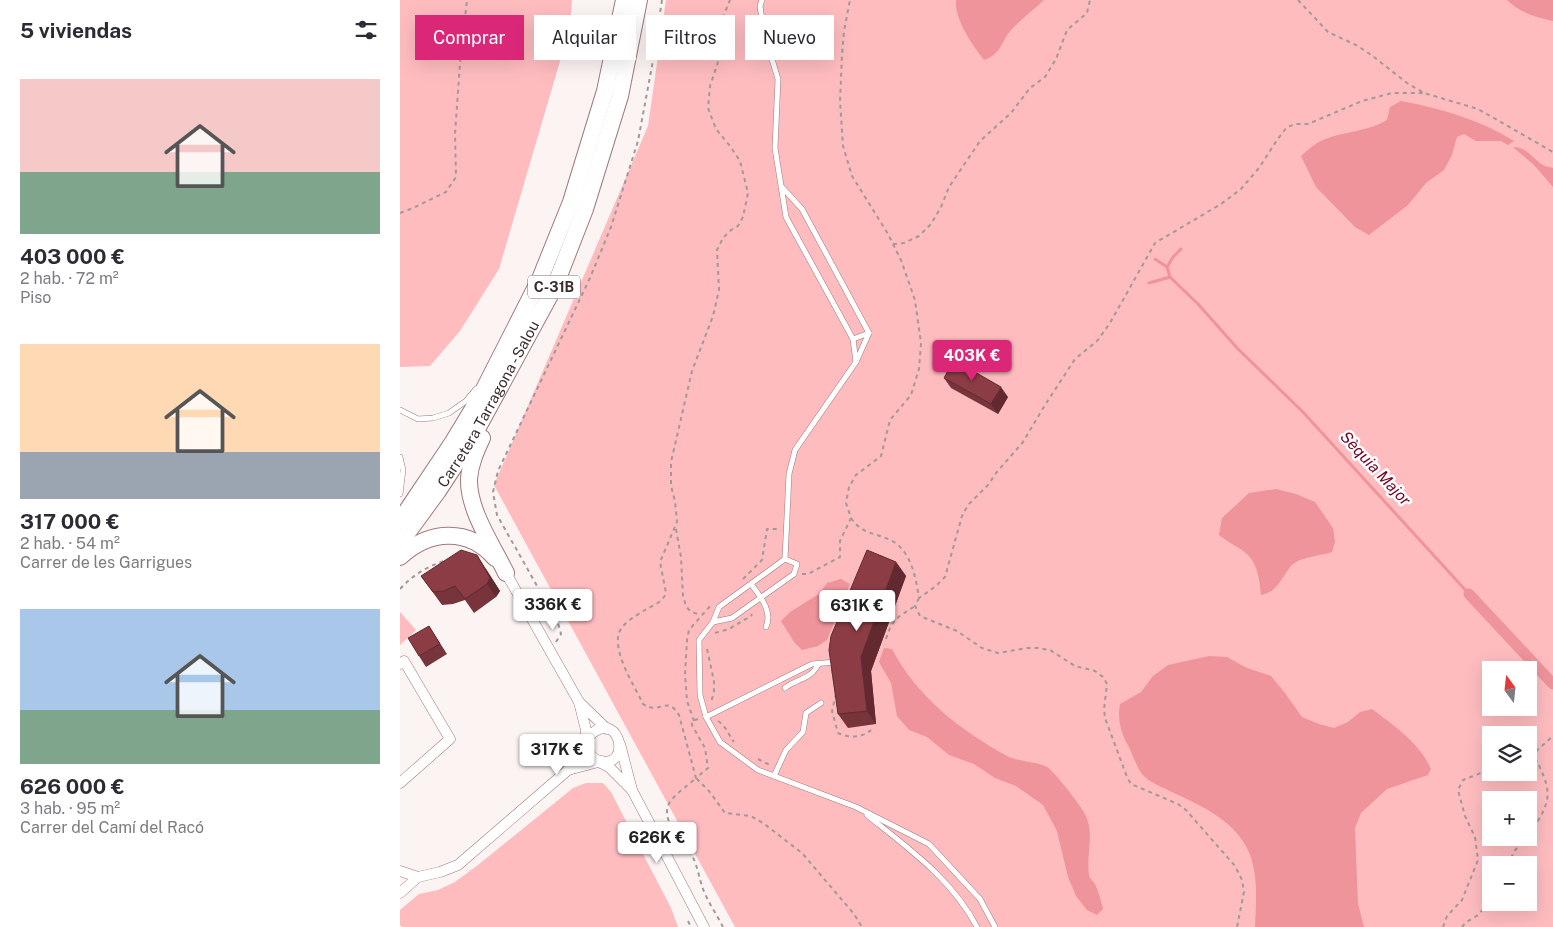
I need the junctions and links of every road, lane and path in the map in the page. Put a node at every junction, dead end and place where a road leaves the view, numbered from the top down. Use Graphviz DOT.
graph roads {
  1 [pos="467,0"];
  2 [pos="624,0"];
  3 [pos="639,0"];
  4 [pos="662,0"];
  5 [pos="730,0"];
  6 [pos="762,0"];
  7 [pos="850,0"];
  8 [pos="1090,0"];
  9 [pos="1298,0"];
  10 [pos="1424,93"];
  11 [pos="1553,152"];
  12 [pos="781,186"];
  13 [pos="400,213"];
  14 [pos="893,244"];
  15 [pos="869,333"];
  16 [pos="853,339"];
  17 [pos="522,346"];
  18 [pos="856,362"];
  19 [pos="496,366"];
  20 [pos="400,410"];
  21 [pos="400,457"];
  22 [pos="400,494"];
  23 [pos="851,518"];
  24 [pos="400,520"];
  25 [pos="676,527"];
  26 [pos="400,543"];
  27 [pos="400,556"];
  28 [pos="785,559"];
  29 [pos="447,560"];
  30 [pos="506,573"];
  31 [pos="794,574"];
  32 [pos="751,584"];
  33 [pos="400,589"];
  34 [pos="761,598"];
  35 [pos="919,598"];
  36 [pos="754,602"];
  37 [pos="915,606"];
  38 [pos="701,616"];
  39 [pos="713,622"];
  40 [pos="766,627"];
  41 [pos="710,636"];
  42 [pos="886,639"];
  43 [pos="707,642"];
  44 [pos="548,647"];
  45 [pos="836,662"];
  46 [pos="402,663"];
  47 [pos="819,664"];
  48 [pos="785,688"];
  49 [pos="579,702"];
  50 [pos="821,703"];
  51 [pos="712,714"];
  52 [pos="706,717"];
  53 [pos="607,729"];
  54 [pos="871,730"];
  55 [pos="1553,736"];
  56 [pos="587,741"];
  57 [pos="735,743"];
  58 [pos="620,744"];
  59 [pos="1537,750"];
  60 [pos="752,756"];
  61 [pos="599,761"];
  62 [pos="1537,761"];
  63 [pos="778,768"];
  64 [pos="568,770"];
  65 [pos="1482,773"];
  66 [pos="774,776"];
  67 [pos="696,778"];
  68 [pos="400,783"];
  69 [pos="632,790"];
  70 [pos="856,808"];
  71 [pos="1537,824"];
  72 [pos="400,871"];
  73 [pos="418,877"];
  74 [pos="400,893"];
  75 [pos="1482,910"];
  76 [pos="704,927"];
  77 [pos="723,927"];
  78 [pos="862,927"];
  79 [pos="977,927"];
  80 [pos="995,927"];
  81 [pos="1237,927"];
  82 [pos="1443,927"];
  83 [pos="1462,927"];
  1 -- 13 [label="path"];
  2 -- 19 [label="highway, Carretera Tarragona - Salou / C-31B"];
  3 -- 17 [label="highway, Carretera Tarragona - Salou / C-31B"];
  4 -- 44 [label="path"];
  5 -- 25 [label="path"];
  6 -- 12 [label="lane"];
  7 -- 14 [label="path"];
  8 -- 14 [label="path"];
  9 -- 10 [label="path"];
  10 -- 11 [label="path"];
  10 -- 35 [label="path"];
  12 -- 15 [label="lane"];
  12 -- 16 [label="lane"];
  14 -- 23 [label="path"];
  15 -- 16 [label="lane"];
  15 -- 18 [label="lane"];
  16 -- 18 [label="lane"];
  17 -- 26 [label="highway, Carretera Tarragona - Salou / C-31B"];
  17 -- 30 [label="highway"];
  18 -- 28 [label="lane"];
  19 -- 20 [label="lane"];
  19 -- 24 [label="highway, Carretera Tarragona - Salou / C-31B"];
  21 -- 22 [label="lane"];
  23 -- 31 [label="path"];
  23 -- 35 [label="path"];
  25 -- 38 [label="path"];
  25 -- 67 [label="path"];
  27 -- 30 [label="highway"];
  28 -- 31 [label="lane"];
  28 -- 32 [label="lane"];
  29 -- 33 [label="path"];
  30 -- 44 [label="street"];
  31 -- 34 [label="lane"];
  32 -- 34 [label="lane"];
  32 -- 39 [label="lane"];
  34 -- 36 [label="lane"];
  34 -- 40 [label="lane"];
  35 -- 37 [label="path"];
  36 -- 39 [label="lane"];
  36 -- 41 [label="path"];
  37 -- 42 [label="path"];
  37 -- 81 [label="path"];
  39 -- 52 [label="lane"];
  43 -- 51 [label="path"];
  44 -- 49 [label="street"];
  45 -- 47 [label="lane"];
  45 -- 54 [label="path"];
  46 -- 68 [label="street"];
  47 -- 48 [label="lane"];
  47 -- 51 [label="lane"];
  49 -- 53 [label="street"];
  49 -- 56 [label="street"];
  50 -- 63 [label="lane"];
  51 -- 52 [label="lane"];
  51 -- 57 [label="path"];
  52 -- 66 [label="lane"];
  52 -- 67 [label="path"];
  53 -- 56 [label="street"];
  53 -- 58 [label="street"];
  55 -- 59 [label="path"];
  56 -- 61 [label="street"];
  56 -- 64 [label="street"];
  58 -- 61 [label="street"];
  58 -- 69 [label="street"];
  60 -- 63 [label="path"];
  61 -- 64 [label="street"];
  61 -- 69 [label="street"];
  62 -- 71 [label="path"];
  63 -- 66 [label="lane"];
  64 -- 73 [label="street"];
  65 -- 82 [label="path"];
  66 -- 70 [label="lane"];
  67 -- 77 [label="path"];
  67 -- 78 [label="path"];
  69 -- 76 [label="street"];
  70 -- 79 [label="lane"];
  70 -- 80 [label="lane"];
  72 -- 73 [label="street"];
  73 -- 74 [label="street"];
  75 -- 83 [label="path"];
}
